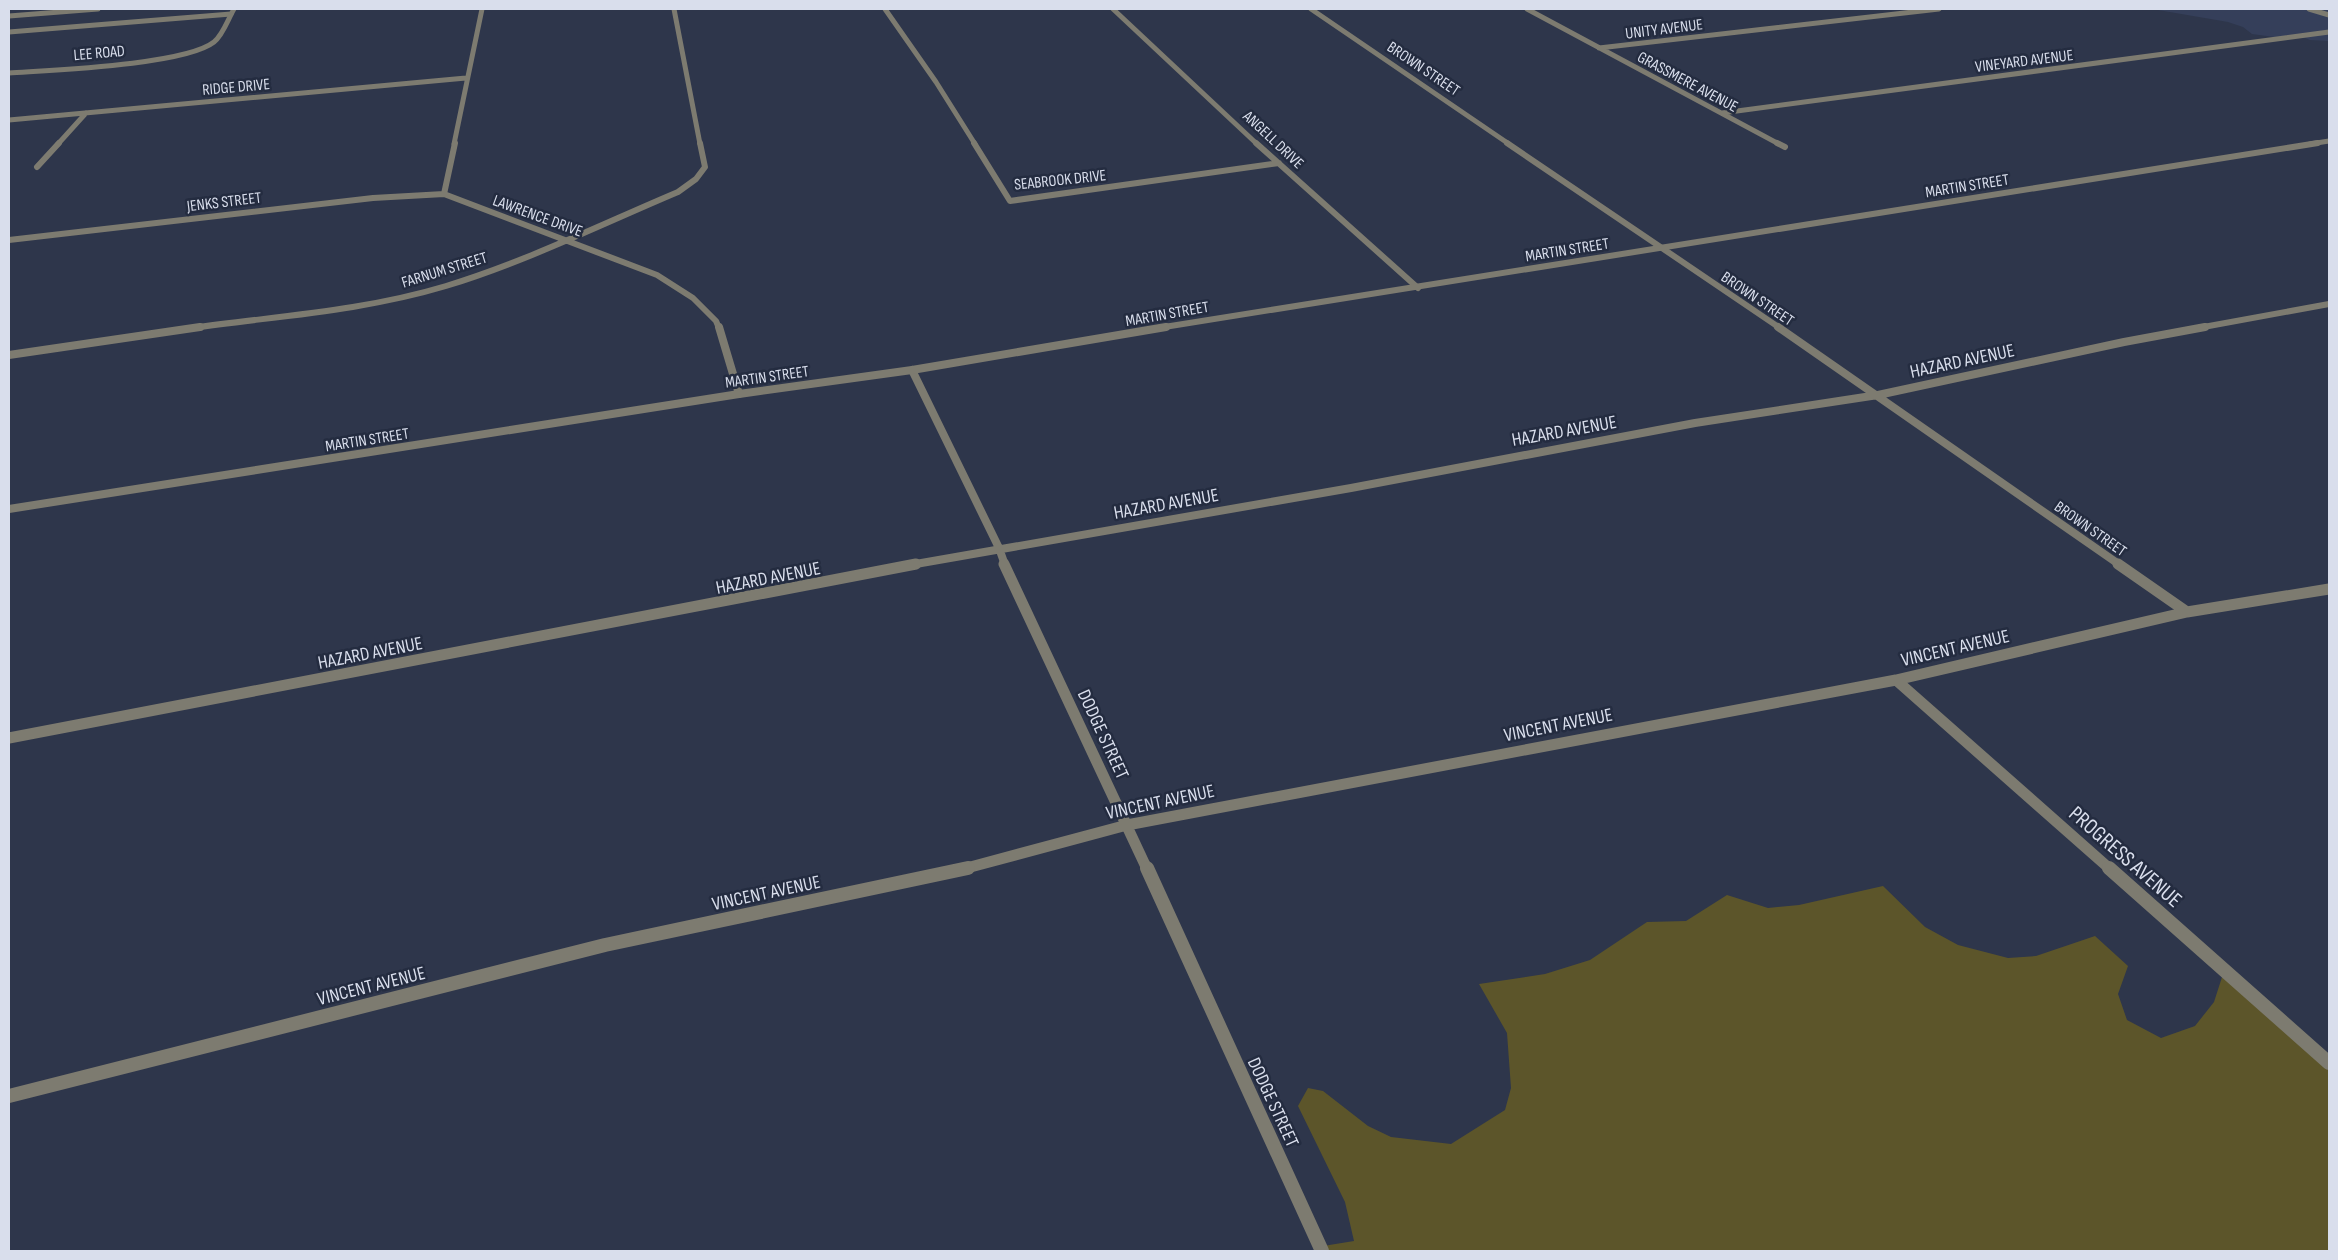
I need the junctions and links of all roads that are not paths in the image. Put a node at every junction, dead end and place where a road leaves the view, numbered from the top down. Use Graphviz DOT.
graph roads {
  1 [pos="98,9"];
  2 [pos="482,9"];
  3 [pos="674,9"];
  4 [pos="885,9"];
  5 [pos="1113,9"];
  6 [pos="1311,9"];
  7 [pos="1527,9"];
  8 [pos="1939,9"];
  9 [pos="2309,9"];
  10 [pos="232,11"];
  11 [pos="2329,15"];
  12 [pos="9,16"];
  13 [pos="9,32"];
  14 [pos="2329,32"];
  15 [pos="1599,48"];
  16 [pos="9,73"];
  17 [pos="466,78"];
  18 [pos="86,113"];
  19 [pos="1722,113"];
  20 [pos="9,120"];
  21 [pos="2329,140"];
  22 [pos="1785,147"];
  23 [pos="1279,163"];
  24 [pos="37,167"];
  25 [pos="444,194"];
  26 [pos="563,239"];
  27 [pos="9,240"];
  28 [pos="1660,248"];
  29 [pos="1418,288"];
  30 [pos="2329,304"];
  31 [pos="9,355"];
  32 [pos="912,370"];
  33 [pos="739,394"];
  34 [pos="1878,395"];
  35 [pos="9,509"];
  36 [pos="999,548"];
  37 [pos="2329,588"];
  38 [pos="2188,612"];
  39 [pos="1896,680"];
  40 [pos="9,738"];
  41 [pos="1127,825"];
  42 [pos="2329,1063"];
  43 [pos="9,1096"];
  44 [pos="1322,1251"];
  1 -- 12 [label="street"];
  2 -- 17 [label="street"];
  3 -- 26 [label="street, FARNUM STREET"];
  4 -- 23 [label="street, SEABROOK DRIVE"];
  5 -- 23 [label="street, ANGELL DRIVE"];
  6 -- 28 [label="street, BROWN STREET"];
  7 -- 15 [label="street, GRASSMERE AVENUE"];
  8 -- 15 [label="street, UNITY AVENUE"];
  9 -- 11 [label="street"];
  10 -- 13 [label="street"];
  10 -- 16 [label="street, LEE ROAD"];
  14 -- 19 [label="street, VINEYARD AVENUE"];
  15 -- 19 [label="street, GRASSMERE AVENUE"];
  17 -- 18 [label="street, RIDGE DRIVE"];
  17 -- 25 [label="street"];
  18 -- 20 [label="street, RIDGE DRIVE"];
  18 -- 24 [label="street"];
  19 -- 22 [label="street, GRASSMERE AVENUE"];
  21 -- 28 [label="street, MARTIN STREET"];
  23 -- 29 [label="street, ANGELL DRIVE"];
  25 -- 26 [label="street, LAWRENCE DRIVE"];
  25 -- 27 [label="street, JENKS STREET"];
  26 -- 31 [label="street, FARNUM STREET"];
  26 -- 33 [label="street, LAWRENCE DRIVE"];
  28 -- 29 [label="street, MARTIN STREET"];
  28 -- 34 [label="street, BROWN STREET"];
  29 -- 32 [label="street, MARTIN STREET"];
  30 -- 34 [label="street, HAZARD AVENUE"];
  32 -- 33 [label="street, MARTIN STREET"];
  32 -- 36 [label="street, DODGE STREET"];
  33 -- 35 [label="street, MARTIN STREET"];
  34 -- 36 [label="street, HAZARD AVENUE"];
  34 -- 38 [label="street, BROWN STREET"];
  36 -- 40 [label="street, HAZARD AVENUE"];
  36 -- 41 [label="street, DODGE STREET"];
  37 -- 38 [label="street, VINCENT AVENUE"];
  38 -- 39 [label="street, VINCENT AVENUE"];
  39 -- 41 [label="street, VINCENT AVENUE"];
  39 -- 42 [label="street, PROGRESS AVENUE"];
  41 -- 43 [label="street, VINCENT AVENUE"];
  41 -- 44 [label="street, DODGE STREET"];
}
